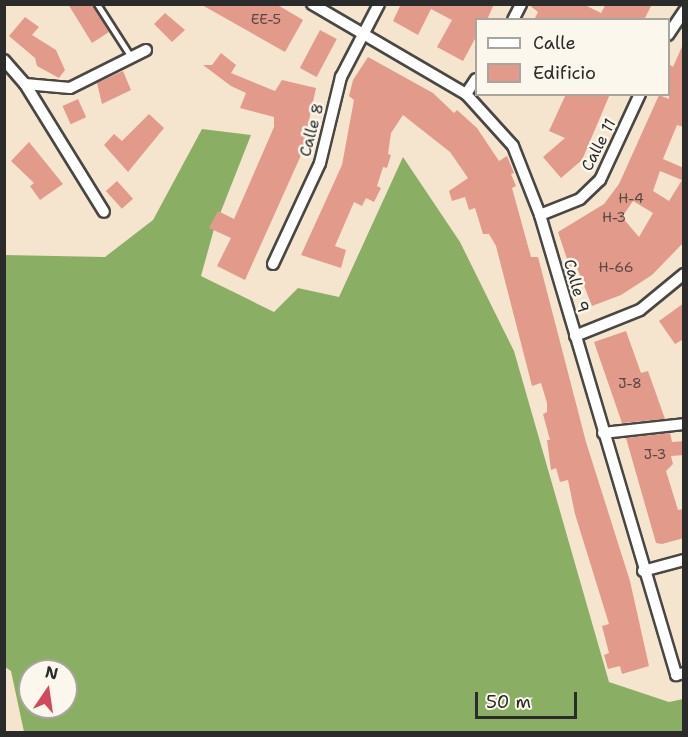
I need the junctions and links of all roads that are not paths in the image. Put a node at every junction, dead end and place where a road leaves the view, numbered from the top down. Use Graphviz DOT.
graph roads {
  1 [pos="97,4"];
  2 [pos="312,4"];
  3 [pos="379,4"];
  4 [pos="521,4"];
  5 [pos="684,11"];
  6 [pos="514,18"];
  7 [pos="364,33"];
  8 [pos="670,33"];
  9 [pos="146,50"];
  10 [pos="131,57"];
  11 [pos="4,60"];
  12 [pos="475,82"];
  13 [pos="25,84"];
  14 [pos="466,94"];
  15 [pos="639,96"];
  16 [pos="104,212"];
  17 [pos="540,215"];
  18 [pos="273,264"];
  19 [pos="684,274"];
  20 [pos="575,336"];
  21 [pos="684,424"];
  22 [pos="603,433"];
  23 [pos="684,560"];
  24 [pos="643,571"];
  25 [pos="680,674"];
  1 -- 10 [label="lane"];
  2 -- 7 [label="street, Calle 9"];
  3 -- 7 [label="street, Calle 8"];
  4 -- 6 [label="street"];
  5 -- 8 [label="street"];
  7 -- 14 [label="street, Calle 9"];
  7 -- 18 [label="street, Calle 8"];
  9 -- 10 [label="street"];
  10 -- 13 [label="street"];
  11 -- 13 [label="street"];
  12 -- 14 [label="street"];
  13 -- 16 [label="street"];
  14 -- 17 [label="street, Calle 9"];
  15 -- 17 [label="street, Calle 11"];
  17 -- 20 [label="street, Calle 9"];
  19 -- 20 [label="street"];
  20 -- 22 [label="street, Calle 9"];
  21 -- 22 [label="street"];
  22 -- 24 [label="street, Calle 9"];
  23 -- 24 [label="street"];
  24 -- 25 [label="street, Calle 9"];
}
